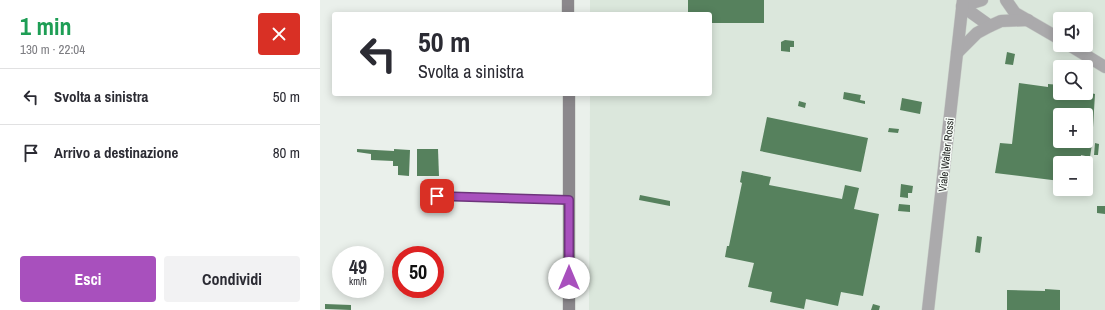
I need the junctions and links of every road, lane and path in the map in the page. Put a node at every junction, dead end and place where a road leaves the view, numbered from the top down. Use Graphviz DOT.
graph roads {
  1 [pos="568,0"];
  2 [pos="982,0"];
  3 [pos="1006,0"];
  4 [pos="962,3"];
  5 [pos="568,12"];
  6 [pos="1028,20"];
  7 [pos="990,26"];
  8 [pos="1053,36"];
  9 [pos="1080,52"];
  10 [pos="957,53"];
  11 [pos="1105,67"];
  12 [pos="569,96"];
  13 [pos="437,196"];
  14 [pos="569,200"];
  15 [pos="569,310"];
  16 [pos="928,310"];
  1 -- 5 [label="main road"];
  2 -- 4 [label="street"];
  3 -- 6 [label="street"];
  4 -- 7 [label="street"];
  4 -- 10 [label="street, Viale Walter Rossi"];
  6 -- 7 [label="street"];
  6 -- 8 [label="street"];
  7 -- 10 [label="street"];
  9 -- 11 [label="street"];
  10 -- 16 [label="street, Viale Walter Rossi"];
  12 -- 14 [label="main road"];
  13 -- 14 [label="lane"];
  14 -- 15 [label="main road"];
}
